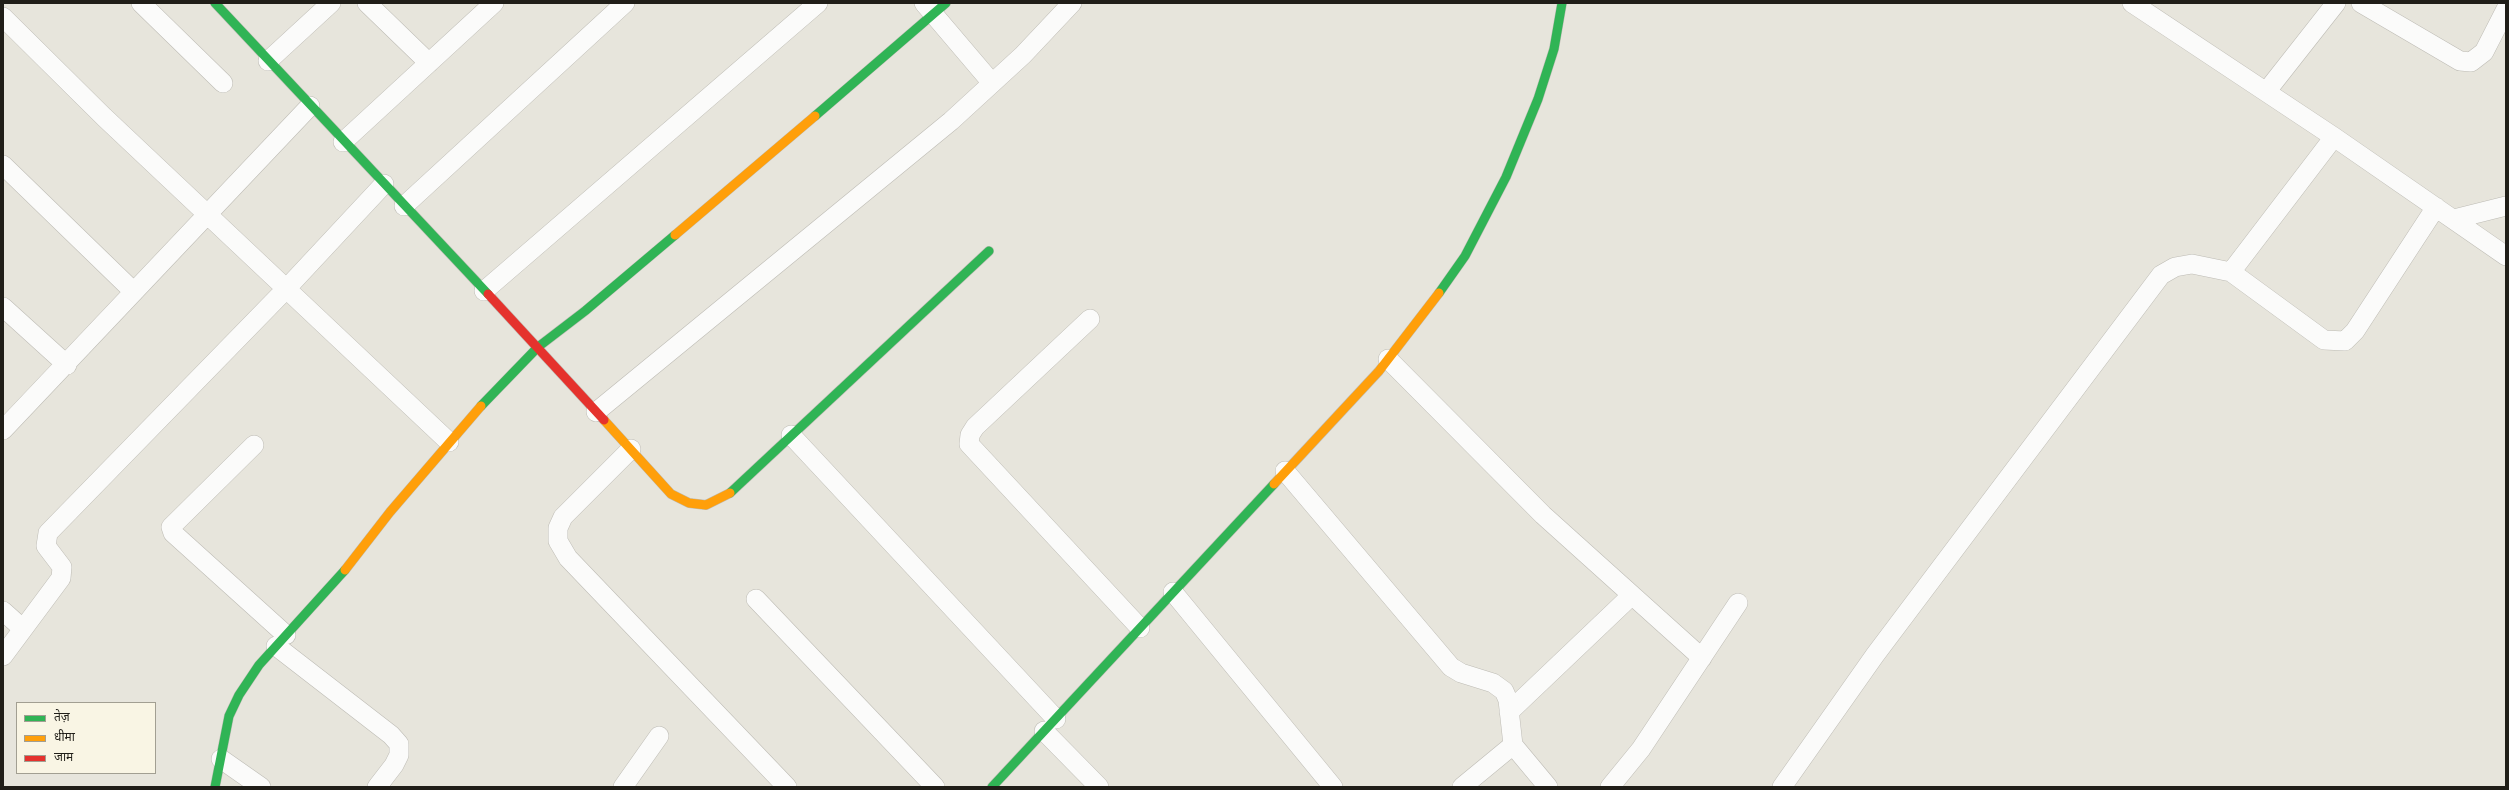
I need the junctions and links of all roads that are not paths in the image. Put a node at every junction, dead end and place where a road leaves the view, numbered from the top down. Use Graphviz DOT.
graph roads {
  1 [pos="141,3"];
  2 [pos="214,3"];
  3 [pos="331,3"];
  4 [pos="367,3"];
  5 [pos="494,3"];
  6 [pos="624,3"];
  7 [pos="818,3"];
  8 [pos="1072,3"];
  9 [pos="1562,3"];
  10 [pos="2132,3"];
  11 [pos="2336,3"];
  12 [pos="2361,3"];
  13 [pos="935,7"];
  14 [pos="2506,9"];
  15 [pos="3,16"];
  16 [pos="268,61"];
  17 [pos="429,63"];
  18 [pos="222,83"];
  19 [pos="992,83"];
  20 [pos="2266,92"];
  21 [pos="310,106"];
  22 [pos="2334,137"];
  23 [pos="343,142"];
  24 [pos="3,165"];
  25 [pos="384,184"];
  26 [pos="404,206"];
  27 [pos="2506,206"];
  28 [pos="2436,207"];
  29 [pos="207,214"];
  30 [pos="2454,219"];
  31 [pos="989,251"];
  32 [pos="2506,256"];
  33 [pos="2231,272"];
  34 [pos="287,288"];
  35 [pos="134,292"];
  36 [pos="484,292"];
  37 [pos="3,307"];
  38 [pos="1090,319"];
  39 [pos="538,347"];
  40 [pos="1388,359"];
  41 [pos="67,365"];
  42 [pos="596,412"];
  43 [pos="3,430"];
  44 [pos="792,435"];
  45 [pos="449,442"];
  46 [pos="254,445"];
  47 [pos="631,449"];
  48 [pos="1286,471"];
  49 [pos="1173,592"];
  50 [pos="1632,595"];
  51 [pos="756,599"];
  52 [pos="1738,603"];
  53 [pos="3,611"];
  54 [pos="1140,628"];
  55 [pos="23,629"];
  56 [pos="281,640"];
  57 [pos="3,656"];
  58 [pos="1702,658"];
  59 [pos="1509,712"];
  60 [pos="1050,725"];
  61 [pos="659,736"];
  62 [pos="1513,745"];
  63 [pos="221,759"];
  64 [pos="625,786"];
  65 [pos="215,787"];
  66 [pos="261,787"];
  67 [pos="377,787"];
  68 [pos="787,787"];
  69 [pos="935,787"];
  70 [pos="992,787"];
  71 [pos="1099,787"];
  72 [pos="1333,787"];
  73 [pos="1462,787"];
  74 [pos="1548,787"];
  75 [pos="1610,787"];
  76 [pos="1782,787"];
  1 -- 18 [label="street"];
  2 -- 16 [label="street"];
  3 -- 16 [label="street"];
  4 -- 17 [label="street"];
  5 -- 17 [label="street"];
  6 -- 26 [label="street"];
  7 -- 36 [label="street"];
  8 -- 19 [label="street"];
  9 -- 40 [label="street"];
  10 -- 20 [label="street"];
  11 -- 20 [label="street"];
  12 -- 14 [label="street"];
  13 -- 19 [label="street"];
  13 -- 39 [label="street"];
  15 -- 29 [label="street"];
  16 -- 21 [label="street"];
  17 -- 23 [label="street"];
  19 -- 42 [label="street"];
  20 -- 22 [label="street"];
  21 -- 23 [label="street"];
  21 -- 29 [label="street"];
  22 -- 28 [label="street"];
  22 -- 33 [label="street"];
  23 -- 25 [label="street"];
  24 -- 35 [label="street"];
  25 -- 26 [label="street"];
  25 -- 34 [label="street"];
  26 -- 36 [label="street"];
  27 -- 30 [label="street"];
  28 -- 30 [label="street"];
  28 -- 33 [label="street"];
  29 -- 34 [label="street"];
  29 -- 35 [label="street"];
  30 -- 32 [label="street"];
  31 -- 44 [label="street"];
  33 -- 76 [label="street"];
  34 -- 45 [label="street"];
  34 -- 55 [label="street"];
  35 -- 41 [label="street"];
  36 -- 39 [label="street"];
  37 -- 41 [label="street"];
  38 -- 54 [label="street"];
  39 -- 42 [label="street"];
  39 -- 45 [label="street"];
  40 -- 48 [label="street"];
  40 -- 50 [label="street"];
  41 -- 43 [label="street"];
  42 -- 47 [label="street"];
  44 -- 47 [label="street"];
  44 -- 60 [label="street"];
  45 -- 56 [label="street"];
  46 -- 56 [label="street"];
  47 -- 68 [label="street"];
  48 -- 49 [label="street"];
  48 -- 59 [label="street"];
  49 -- 54 [label="street"];
  49 -- 72 [label="street"];
  50 -- 58 [label="street"];
  50 -- 59 [label="street"];
  51 -- 69 [label="street"];
  52 -- 58 [label="street"];
  53 -- 55 [label="street"];
  54 -- 60 [label="street"];
  55 -- 57 [label="street"];
  56 -- 63 [label="street"];
  56 -- 67 [label="street"];
  58 -- 75 [label="street"];
  59 -- 62 [label="street"];
  60 -- 70 [label="street"];
  60 -- 71 [label="street"];
  61 -- 64 [label="street"];
  62 -- 73 [label="street"];
  62 -- 74 [label="street"];
  63 -- 65 [label="street"];
  63 -- 66 [label="street"];
}
